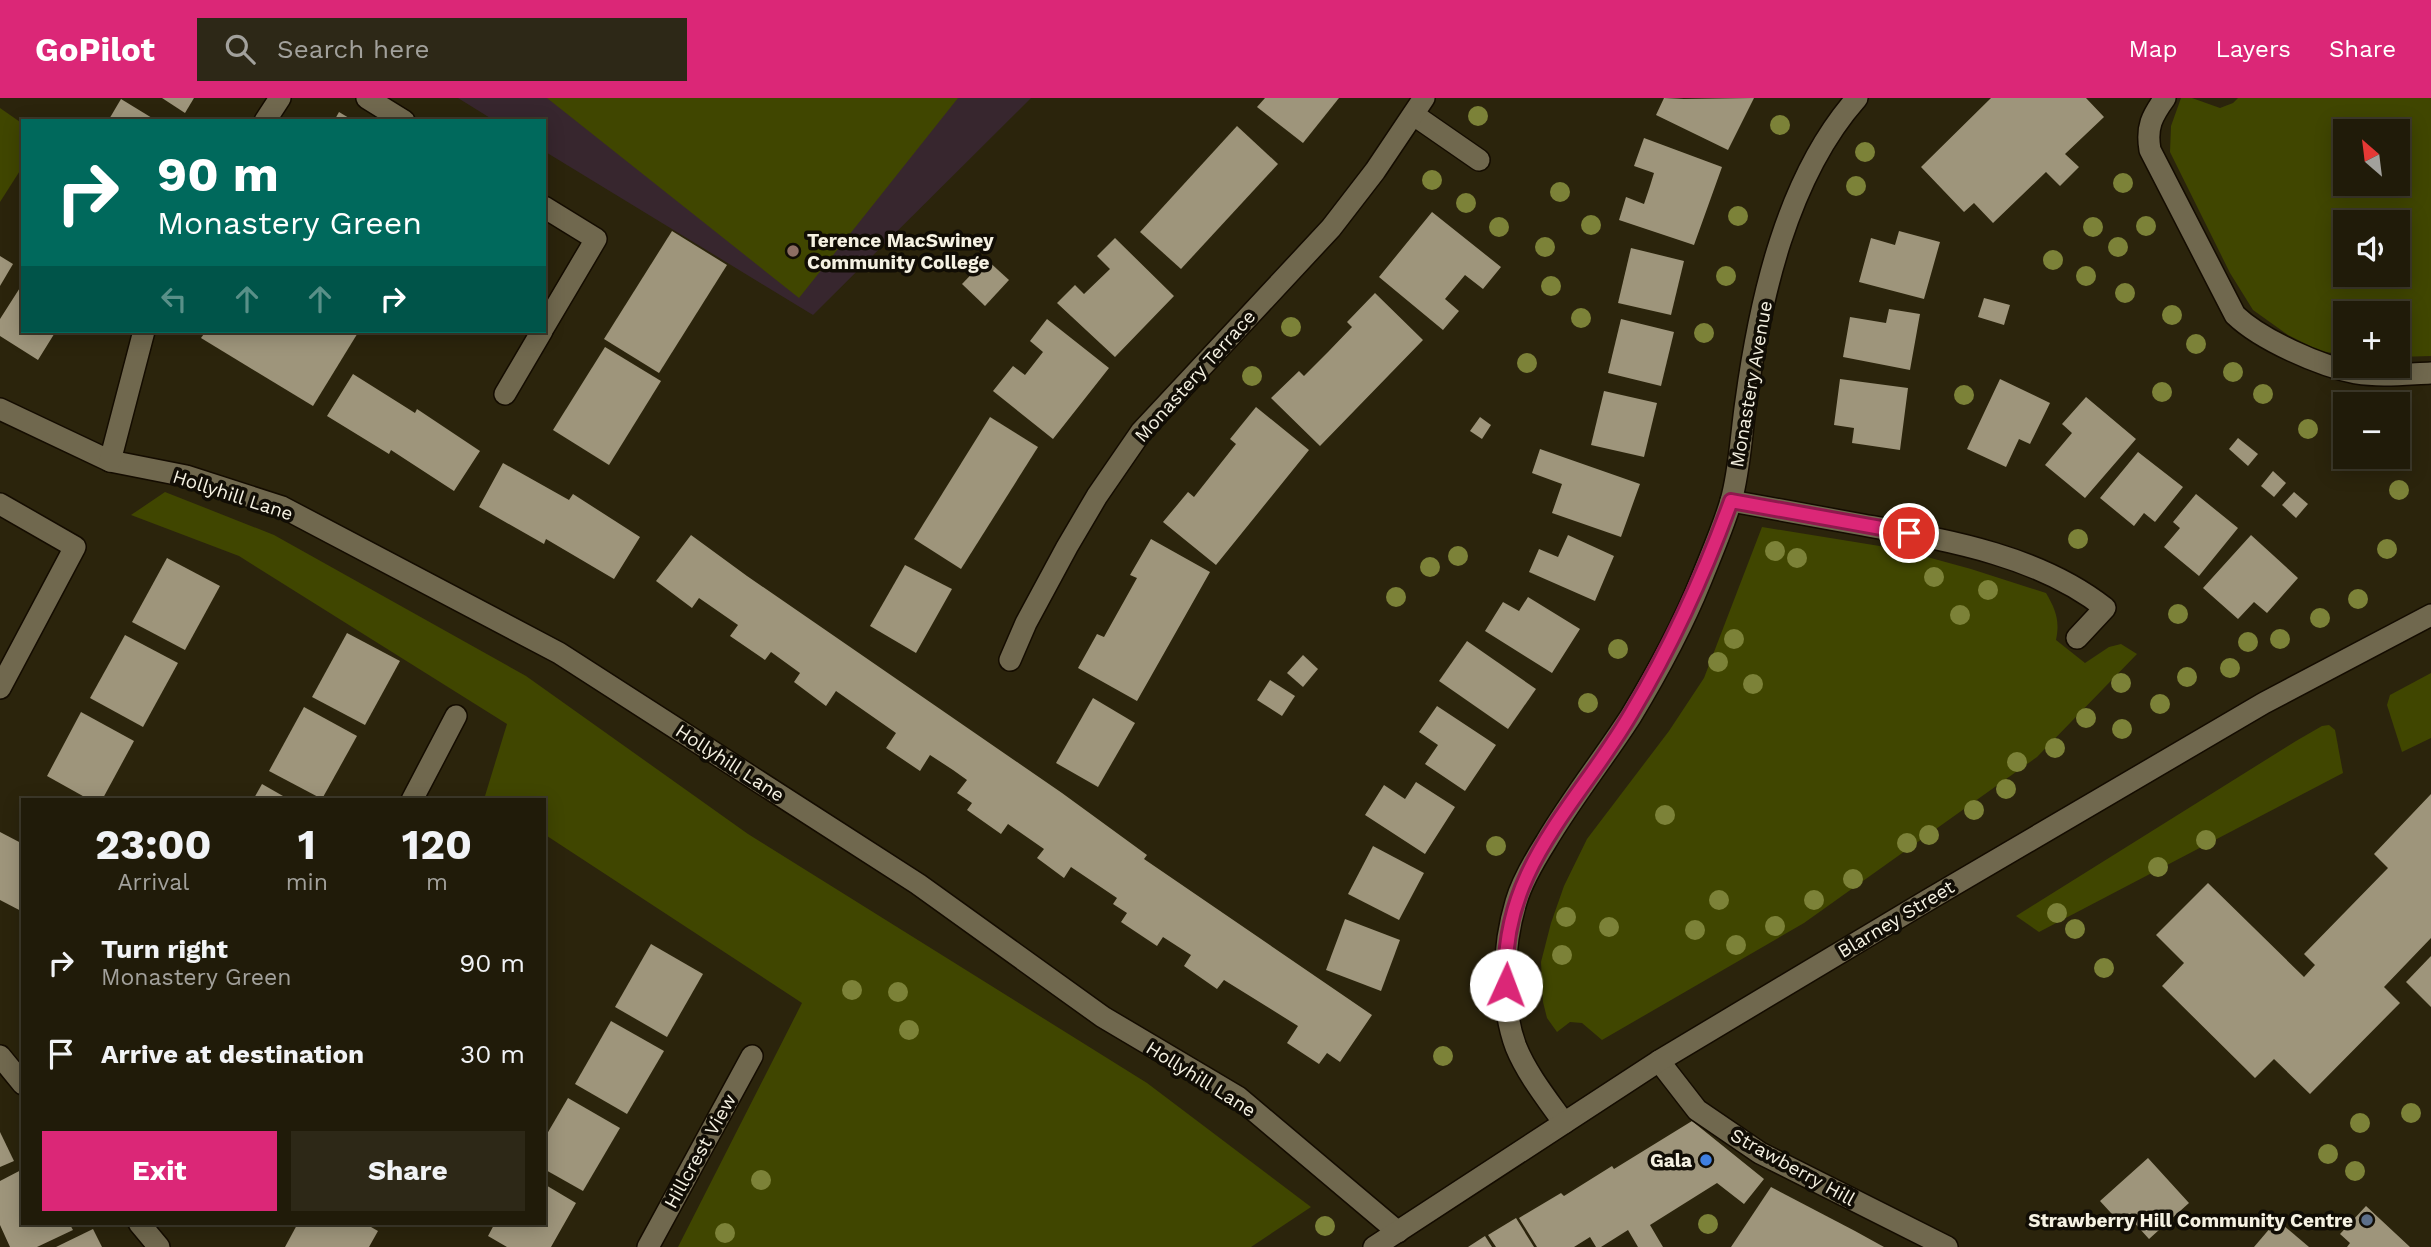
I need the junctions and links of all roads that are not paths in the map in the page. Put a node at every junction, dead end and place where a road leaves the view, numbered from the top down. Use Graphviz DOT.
graph roads {
  1 [pos="280,98"];
  2 [pos="367,98"];
  3 [pos="1857,98"];
  4 [pos="2165,98"];
  5 [pos="1419,106"];
  6 [pos="266,119"];
  7 [pos="401,119"];
  8 [pos="1479,160"];
  9 [pos="546,208"];
  10 [pos="546,324"];
  11 [pos="143,333"];
  12 [pos="541,333"];
  13 [pos="2431,373"];
  14 [pos="505,394"];
  15 [pos="0,409"];
  16 [pos="110,461"];
  17 [pos="1731,501"];
  18 [pos="0,504"];
  19 [pos="2431,615"];
  20 [pos="2077,638"];
  21 [pos="1010,660"];
  22 [pos="0,688"];
  23 [pos="456,716"];
  24 [pos="413,798"];
  25 [pos="0,1056"];
  26 [pos="752,1056"];
  27 [pos="1659,1061"];
  28 [pos="21,1082"];
  29 [pos="1564,1123"];
  30 [pos="144,1225"];
  31 [pos="1398,1232"];
  32 [pos="159,1247"];
  33 [pos="648,1247"];
  34 [pos="1374,1247"];
  35 [pos="1947,1247"];
  1 -- 6 [label="street"];
  2 -- 7 [label="street"];
  3 -- 17 [label="street, Monastery Avenue"];
  4 -- 13 [label="street"];
  5 -- 8 [label="street, Monastery Terrace"];
  5 -- 21 [label="street, Monastery Terrace"];
  9 -- 10 [label="street"];
  11 -- 16 [label="street"];
  12 -- 14 [label="street"];
  15 -- 16 [label="street, Hollyhill Lane"];
  16 -- 31 [label="street, Hollyhill Lane"];
  17 -- 20 [label="street"];
  17 -- 29 [label="street, Monastery Avenue"];
  18 -- 22 [label="street"];
  19 -- 27 [label="street, Blarney Street"];
  23 -- 24 [label="street"];
  25 -- 28 [label="street"];
  26 -- 33 [label="street, Hillcrest View"];
  27 -- 29 [label="street, Blarney Street"];
  27 -- 35 [label="street, Strawberry Hill"];
  29 -- 31 [label="street, Blarney Street"];
  30 -- 32 [label="street"];
  31 -- 34 [label="street, Blarney Street"];
}
